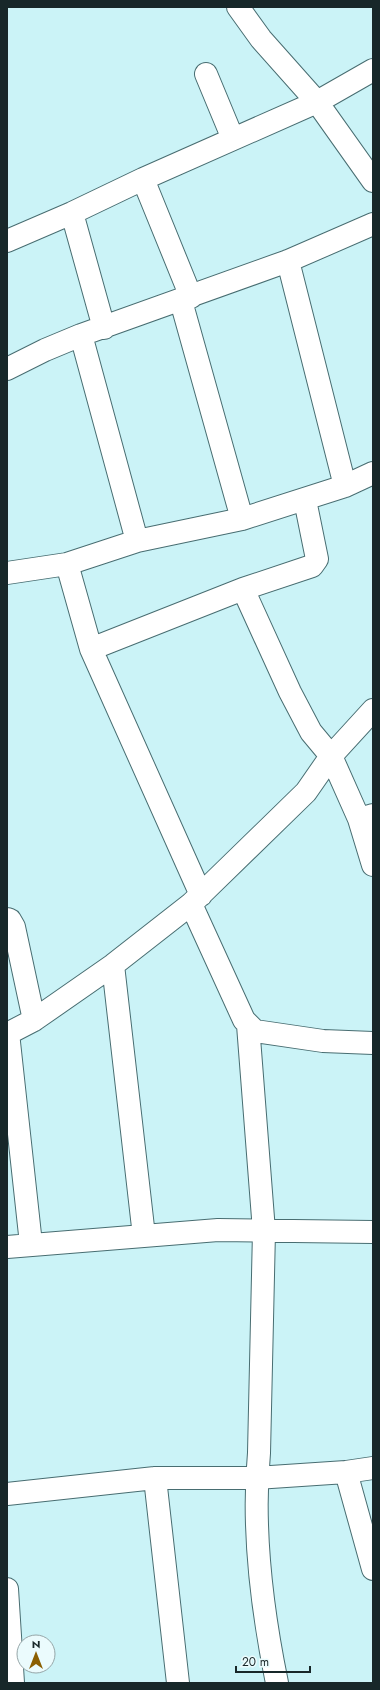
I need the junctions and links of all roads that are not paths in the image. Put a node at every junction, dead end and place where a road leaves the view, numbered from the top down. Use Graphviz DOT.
graph roads {
  1 [pos="240,8"];
  2 [pos="373,70"];
  3 [pos="206,74"];
  4 [pos="317,102"];
  5 [pos="233,139"];
  6 [pos="143,179"];
  7 [pos="373,181"];
  8 [pos="72,213"];
  9 [pos="373,224"];
  10 [pos="7,241"];
  11 [pos="288,261"];
  12 [pos="186,299"];
  13 [pos="104,328"];
  14 [pos="81,335"];
  15 [pos="7,369"];
  16 [pos="373,473"];
  17 [pos="344,486"];
  18 [pos="305,500"];
  19 [pos="242,519"];
  20 [pos="137,541"];
  21 [pos="67,564"];
  22 [pos="7,573"];
  23 [pos="244,588"];
  24 [pos="91,649"];
  25 [pos="373,710"];
  26 [pos="331,756"];
  27 [pos="366,817"];
  28 [pos="373,865"];
  29 [pos="196,899"];
  30 [pos="7,920"];
  31 [pos="113,964"];
  32 [pos="34,1020"];
  33 [pos="248,1025"];
  34 [pos="8,1033"];
  35 [pos="373,1043"];
  36 [pos="264,1230"];
  37 [pos="373,1232"];
  38 [pos="144,1236"];
  39 [pos="31,1244"];
  40 [pos="7,1247"];
  41 [pos="373,1468"];
  42 [pos="346,1472"];
  43 [pos="155,1478"];
  44 [pos="256,1478"];
  45 [pos="7,1494"];
  46 [pos="373,1569"];
  47 [pos="7,1589"];
  48 [pos="13,1683"];
  49 [pos="178,1683"];
  50 [pos="277,1683"];
  1 -- 4 [label="street"];
  2 -- 4 [label="street"];
  3 -- 5 [label="street"];
  4 -- 5 [label="street"];
  4 -- 7 [label="street"];
  5 -- 6 [label="street"];
  6 -- 8 [label="street"];
  6 -- 12 [label="street"];
  8 -- 10 [label="street"];
  8 -- 13 [label="street"];
  9 -- 11 [label="street"];
  11 -- 12 [label="street"];
  11 -- 17 [label="street"];
  12 -- 13 [label="street"];
  12 -- 19 [label="street"];
  13 -- 14 [label="street"];
  14 -- 15 [label="street"];
  14 -- 20 [label="street"];
  16 -- 17 [label="street"];
  17 -- 18 [label="street"];
  18 -- 19 [label="street"];
  18 -- 23 [label="street"];
  19 -- 20 [label="street"];
  20 -- 21 [label="street"];
  21 -- 22 [label="street"];
  21 -- 24 [label="street"];
  23 -- 24 [label="street"];
  23 -- 26 [label="street"];
  24 -- 29 [label="street"];
  25 -- 26 [label="street"];
  26 -- 27 [label="street"];
  26 -- 29 [label="street"];
  27 -- 28 [label="street"];
  29 -- 31 [label="street"];
  29 -- 33 [label="street"];
  30 -- 32 [label="street"];
  31 -- 32 [label="street"];
  31 -- 38 [label="street"];
  32 -- 34 [label="street"];
  33 -- 35 [label="street"];
  33 -- 36 [label="street"];
  34 -- 39 [label="street"];
  36 -- 37 [label="street"];
  36 -- 38 [label="street"];
  36 -- 44 [label="street"];
  38 -- 39 [label="street"];
  39 -- 40 [label="street"];
  41 -- 42 [label="street"];
  42 -- 44 [label="street"];
  42 -- 46 [label="street"];
  43 -- 44 [label="street"];
  43 -- 45 [label="street"];
  43 -- 49 [label="street"];
  44 -- 50 [label="street"];
  47 -- 48 [label="street"];
}
